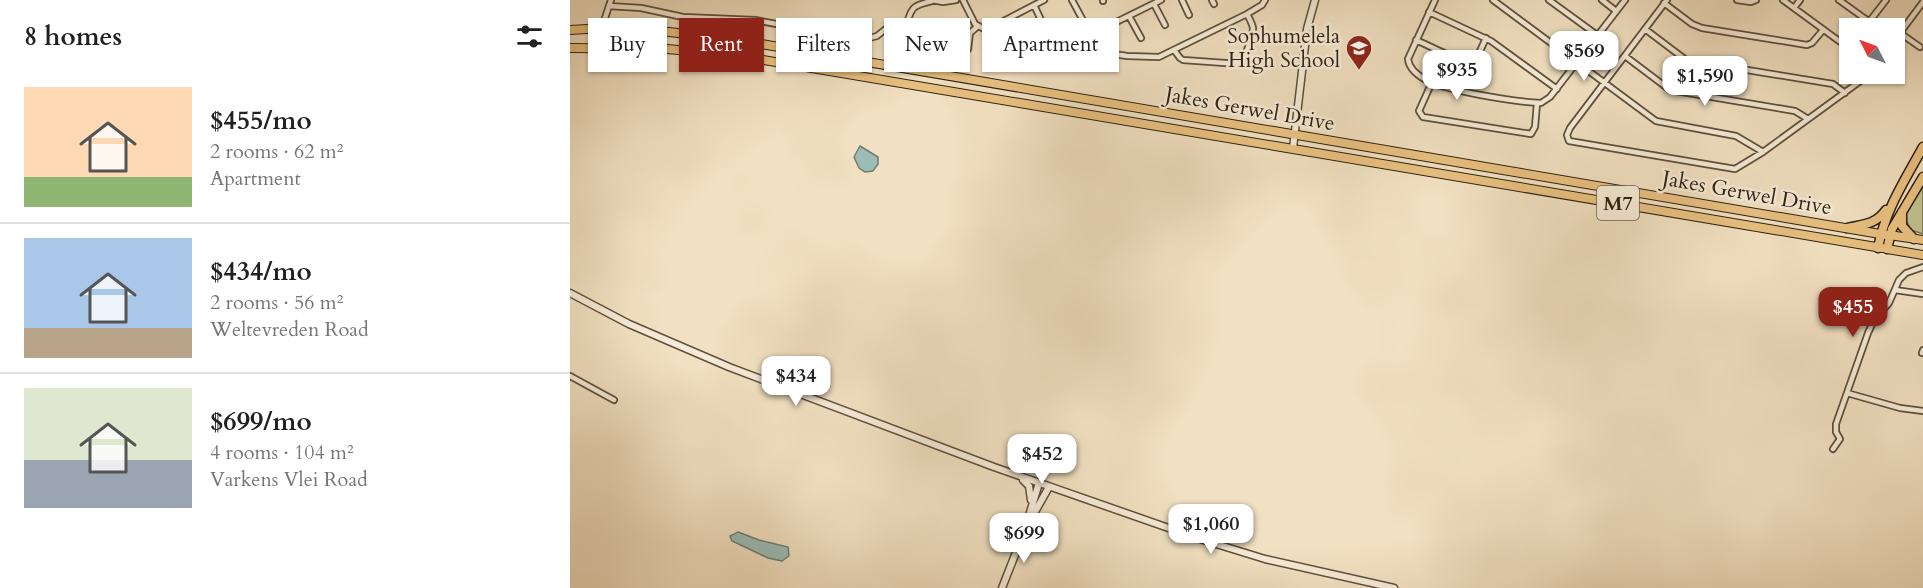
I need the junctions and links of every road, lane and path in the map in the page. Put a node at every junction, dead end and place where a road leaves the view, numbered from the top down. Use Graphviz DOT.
graph roads {
  1 [pos="932,0"];
  2 [pos="956,0"];
  3 [pos="963,0"];
  4 [pos="1044,0"];
  5 [pos="1072,0"];
  6 [pos="1161,0"];
  7 [pos="1182,0"];
  8 [pos="1265,0"];
  9 [pos="1315,0"];
  10 [pos="1435,0"];
  11 [pos="1493,0"];
  12 [pos="1549,0"];
  13 [pos="1602,0"];
  14 [pos="1625,0"];
  15 [pos="1657,0"];
  16 [pos="1737,0"];
  17 [pos="1756,0"];
  18 [pos="1783,0"];
  19 [pos="1800,0"];
  20 [pos="1886,0"];
  21 [pos="1842,1"];
  22 [pos="610,3"];
  23 [pos="1665,3"];
  24 [pos="1154,4"];
  25 [pos="1034,5"];
  26 [pos="1922,5"];
  27 [pos="1794,8"];
  28 [pos="1616,11"];
  29 [pos="1429,12"];
  30 [pos="1247,14"];
  31 [pos="1190,15"];
  32 [pos="1129,16"];
  33 [pos="607,18"];
  34 [pos="908,18"];
  35 [pos="1009,18"];
  36 [pos="1040,18"];
  37 [pos="1081,18"];
  38 [pos="1864,18"];
  39 [pos="1872,18"];
  40 [pos="1119,21"];
  41 [pos="1165,25"];
  42 [pos="1905,25"];
  43 [pos="978,26"];
  44 [pos="588,27"];
  45 [pos="982,27"];
  46 [pos="570,28"];
  47 [pos="1645,29"];
  48 [pos="884,30"];
  49 [pos="1823,30"];
  50 [pos="667,32"];
  51 [pos="970,33"];
  52 [pos="1597,35"];
  53 [pos="1141,38"];
  54 [pos="1486,38"];
  55 [pos="1905,39"];
  56 [pos="1416,40"];
  57 [pos="1839,41"];
  58 [pos="1920,47"];
  59 [pos="570,49"];
  60 [pos="1174,50"];
  61 [pos="1119,55"];
  62 [pos="1625,56"];
  63 [pos="1577,62"];
  64 [pos="1432,82"];
  65 [pos="1605,83"];
  66 [pos="1857,84"];
  67 [pos="1557,89"];
  68 [pos="1845,93"];
  69 [pos="1537,103"];
  70 [pos="1808,119"];
  71 [pos="1294,134"];
  72 [pos="1923,147"];
  73 [pos="1293,148"];
  74 [pos="1763,152"];
  75 [pos="1923,177"];
  76 [pos="1894,198"];
  77 [pos="1904,206"];
  78 [pos="1847,228"];
  79 [pos="1885,234"];
  80 [pos="1919,240"];
  81 [pos="1882,248"];
  82 [pos="1923,255"];
  83 [pos="1923,267"];
  84 [pos="1895,290"];
  85 [pos="570,293"];
  86 [pos="1923,294"];
  87 [pos="570,376"];
  88 [pos="1847,393"];
  89 [pos="614,400"];
  90 [pos="1923,411"];
  91 [pos="1833,449"];
  92 [pos="1020,477"];
  93 [pos="1039,483"];
  94 [pos="1049,487"];
  95 [pos="1031,506"];
  96 [pos="1024,532"];
  97 [pos="1002,588"];
  98 [pos="1394,588"];
  1 -- 2 [label="street"];
  1 -- 34 [label="street"];
  3 -- 43 [label="street"];
  4 -- 25 [label="street"];
  5 -- 37 [label="street"];
  6 -- 24 [label="street"];
  7 -- 31 [label="street"];
  8 -- 30 [label="street"];
  9 -- 71 [label="street"];
  10 -- 29 [label="street"];
  11 -- 63 [label="street"];
  12 -- 52 [label="street"];
  13 -- 28 [label="street"];
  14 -- 28 [label="street"];
  15 -- 23 [label="street"];
  16 -- 17 [label="street"];
  18 -- 27 [label="street"];
  19 -- 27 [label="street"];
  20 -- 39 [label="street"];
  21 -- 38 [label="street"];
  22 -- 33 [label="street"];
  22 -- 48 [label="street"];
  23 -- 47 [label="street"];
  23 -- 49 [label="street"];
  24 -- 32 [label="street"];
  24 -- 41 [label="street"];
  25 -- 35 [label="street"];
  25 -- 36 [label="street"];
  26 -- 42 [label="street"];
  27 -- 49 [label="street"];
  28 -- 52 [label="street"];
  29 -- 54 [label="street"];
  29 -- 56 [label="street"];
  30 -- 60 [label="street"];
  30 -- 60 [label="street"];
  32 -- 40 [label="street"];
  32 -- 53 [label="street"];
  43 -- 45 [label="street"];
  43 -- 51 [label="street"];
  44 -- 46 [label="main road, Jakes Gerwel Drive / M7"];
  47 -- 62 [label="street"];
  47 -- 68 [label="street"];
  49 -- 57 [label="street"];
  50 -- 71 [label="main road, Jakes Gerwel Drive / M7"];
  52 -- 63 [label="street"];
  54 -- 56 [label="street"];
  54 -- 67 [label="street"];
  55 -- 58 [label="street"];
  56 -- 64 [label="street"];
  59 -- 73 [label="main road, Jakes Gerwel Drive / M7"];
  60 -- 61 [label="street"];
  62 -- 65 [label="street"];
  62 -- 70 [label="street"];
  63 -- 65 [label="street"];
  63 -- 67 [label="street"];
  64 -- 69 [label="street"];
  64 -- 69 [label="street"];
  65 -- 74 [label="street"];
  65 -- 74 [label="street"];
  66 -- 68 [label="street"];
  67 -- 69 [label="street"];
  68 -- 70 [label="street"];
  70 -- 74 [label="street"];
  71 -- 73 [label="street"];
  71 -- 78 [label="main road, Jakes Gerwel Drive / M7"];
  72 -- 76 [label="highway"];
  73 -- 81 [label="main road, Jakes Gerwel Drive / M7"];
  75 -- 77 [label="highway"];
  76 -- 78 [label="highway"];
  76 -- 79 [label="highway"];
  77 -- 79 [label="highway"];
  77 -- 80 [label="highway"];
  78 -- 79 [label="main road, Jakes Gerwel Drive / M7"];
  79 -- 80 [label="main road, Jakes Gerwel Drive / M7"];
  79 -- 81 [label="highway"];
  81 -- 82 [label="main road, Jakes Gerwel Drive / M7"];
  83 -- 84 [label="street"];
  84 -- 86 [label="street"];
  84 -- 88 [label="street"];
  85 -- 92 [label="street"];
  87 -- 89 [label="street"];
  88 -- 90 [label="street"];
  88 -- 91 [label="street"];
  92 -- 93 [label="street"];
  92 -- 95 [label="street"];
  93 -- 94 [label="street"];
  93 -- 95 [label="street"];
  94 -- 96 [label="street"];
  94 -- 98 [label="street"];
  95 -- 96 [label="street"];
  96 -- 97 [label="street"];
}
